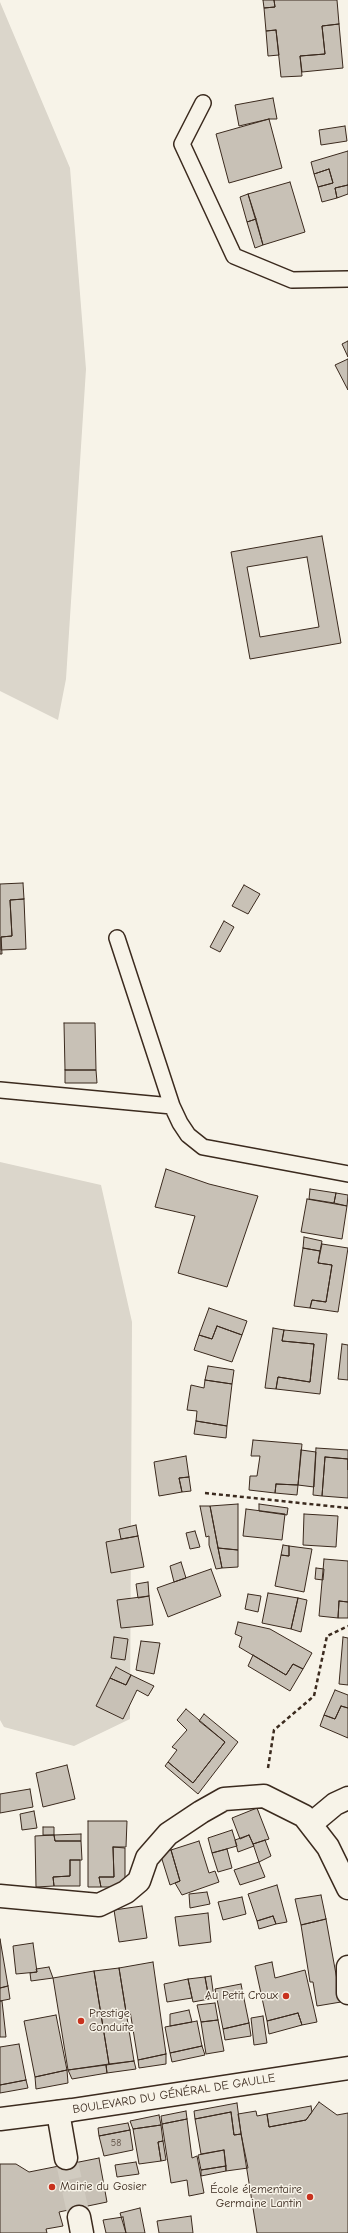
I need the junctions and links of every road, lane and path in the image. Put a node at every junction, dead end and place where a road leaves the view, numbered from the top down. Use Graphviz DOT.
graph roads {
  1 [pos="203,103"];
  2 [pos="348,279"];
  3 [pos="118,938"];
  4 [pos="0,1090"];
  5 [pos="172,1106"];
  6 [pos="348,1174"];
  7 [pos="205,1493"];
  8 [pos="348,1508"];
  9 [pos="348,1626"];
  10 [pos="264,1796"];
  11 [pos="348,1798"];
  12 [pos="311,1824"];
  13 [pos="348,1888"];
  14 [pos="0,1896"];
  15 [pos="348,1967"];
  16 [pos="348,1993"];
  17 [pos="348,2068"];
  18 [pos="58,2112"];
  19 [pos="0,2119"];
  20 [pos="66,2158"];
  1 -- 2 [label="lane"];
  3 -- 5 [label="lane"];
  4 -- 5 [label="lane"];
  5 -- 6 [label="lane"];
  7 -- 8 [label="path"];
  9 -- 10 [label="path"];
  10 -- 12 [label="street"];
  10 -- 14 [label="street"];
  11 -- 12 [label="street"];
  12 -- 13 [label="street"];
  15 -- 16 [label="street"];
  17 -- 18 [label="street, BOULEVARD DU GÉNÉRAL DE GAULLE"];
  18 -- 19 [label="street, BOULEVARD DU GÉNÉRAL DE GAULLE"];
  18 -- 20 [label="street"];
}
